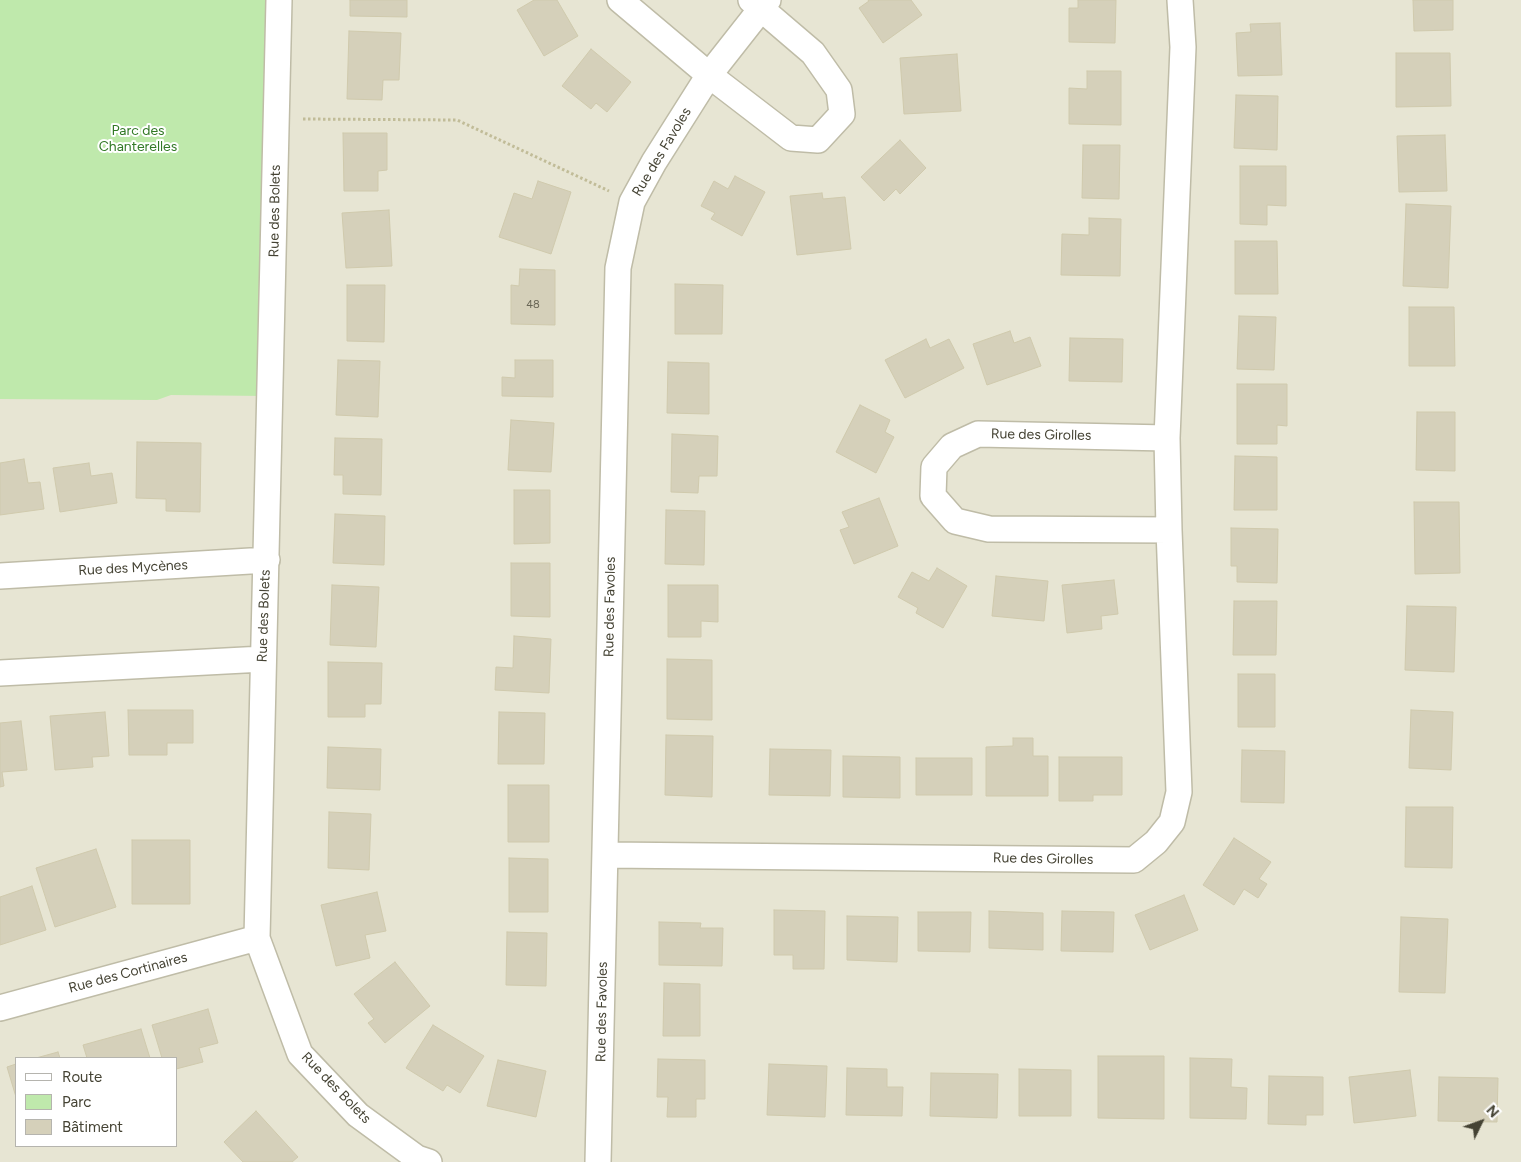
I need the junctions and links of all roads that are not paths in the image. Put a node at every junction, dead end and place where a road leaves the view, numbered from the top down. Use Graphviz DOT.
graph roads {
  1 [pos="280,0"];
  2 [pos="620,0"];
  3 [pos="1180,0"];
  4 [pos="760,3"];
  5 [pos="709,75"];
  6 [pos="1167,438"];
  7 [pos="1169,530"];
  8 [pos="266,560"];
  9 [pos="0,576"];
  10 [pos="263,659"];
  11 [pos="0,673"];
  12 [pos="605,855"];
  13 [pos="257,938"];
  14 [pos="0,1008"];
  15 [pos="429,1162"];
  16 [pos="598,1162"];
  1 -- 8 [label="street, Rue des Bolets"];
  2 -- 5 [label="street, Rue des Favoles"];
  3 -- 6 [label="street, Rue des Girolles"];
  4 -- 5 [label="street, Rue des Favoles"];
  4 -- 5 [label="street, Rue des Favoles"];
  5 -- 12 [label="street, Rue des Favoles"];
  6 -- 7 [label="street, Rue des Girolles"];
  6 -- 7 [label="street, Rue des Girolles"];
  7 -- 12 [label="street, Rue des Girolles"];
  8 -- 9 [label="street, Rue des Mycènes"];
  8 -- 10 [label="street, Rue des Bolets"];
  10 -- 11 [label="street"];
  10 -- 13 [label="street, Rue des Bolets"];
  12 -- 16 [label="street, Rue des Favoles"];
  13 -- 14 [label="street, Rue des Cortinaires"];
  13 -- 15 [label="street, Rue des Bolets"];
}
